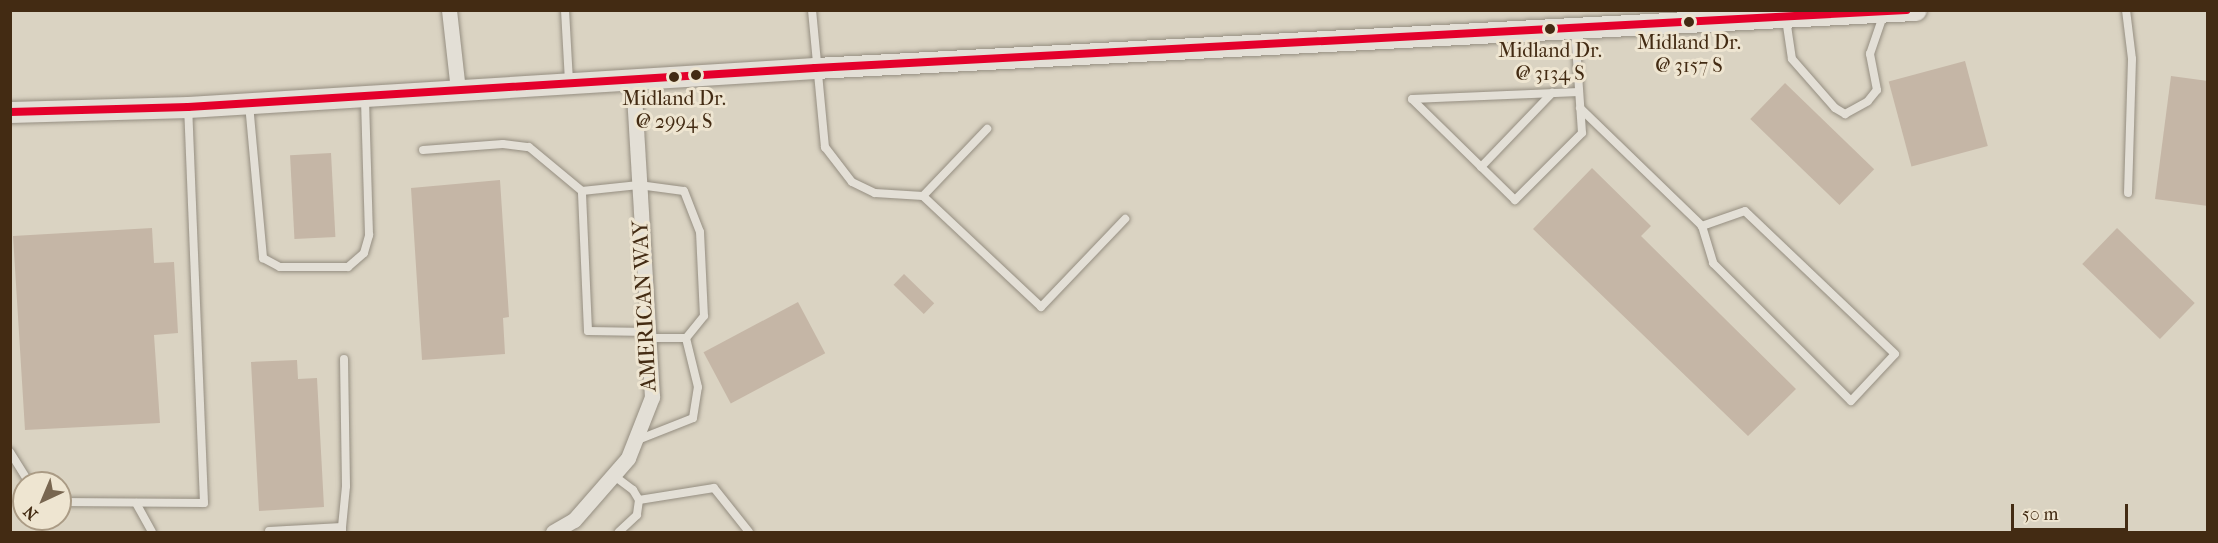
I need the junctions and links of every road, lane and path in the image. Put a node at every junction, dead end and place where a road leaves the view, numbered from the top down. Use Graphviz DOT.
graph roads {
  1 [pos="449,10"];
  2 [pos="565,10"];
  3 [pos="812,10"];
  4 [pos="1915,10"];
  5 [pos="2126,10"];
  6 [pos="1885,12"];
  7 [pos="1786,17"];
  8 [pos="1575,28"];
  9 [pos="815,68"];
  10 [pos="633,79"];
  11 [pos="569,83"];
  12 [pos="458,90"];
  13 [pos="1579,92"];
  14 [pos="1552,93"];
  15 [pos="365,96"];
  16 [pos="249,103"];
  17 [pos="188,106"];
  18 [pos="1580,108"];
  19 [pos="10,112"];
  20 [pos="987,129"];
  21 [pos="423,150"];
  22 [pos="1481,167"];
  23 [pos="639,185"];
  24 [pos="582,191"];
  25 [pos="2128,193"];
  26 [pos="922,196"];
  27 [pos="1125,219"];
  28 [pos="1702,226"];
  29 [pos="648,335"];
  30 [pos="686,338"];
  31 [pos="344,359"];
  32 [pos="635,441"];
  33 [pos="10,452"];
  34 [pos="22,471"];
  35 [pos="613,475"];
  36 [pos="639,500"];
  37 [pos="72,502"];
  38 [pos="136,503"];
  39 [pos="342,530"];
  40 [pos="269,531"];
  41 [pos="152,532"];
  42 [pos="553,532"];
  43 [pos="619,532"];
  44 [pos="750,532"];
  1 -- 12 [label="street"];
  2 -- 11 [label="lane"];
  3 -- 9 [label="lane"];
  4 -- 6 [label="street"];
  5 -- 25 [label="lane"];
  6 -- 7 [label="street"];
  6 -- 7 [label="lane"];
  7 -- 8 [label="street"];
  8 -- 9 [label="street"];
  8 -- 13 [label="lane"];
  9 -- 10 [label="street"];
  9 -- 26 [label="lane"];
  10 -- 11 [label="street"];
  10 -- 23 [label="street, AMERICAN WAY"];
  11 -- 12 [label="street"];
  12 -- 15 [label="street"];
  13 -- 14 [label="lane"];
  13 -- 18 [label="lane"];
  14 -- 22 [label="lane"];
  14 -- 22 [label="lane"];
  15 -- 16 [label="street"];
  15 -- 16 [label="lane"];
  16 -- 17 [label="street"];
  17 -- 19 [label="street"];
  17 -- 38 [label="lane"];
  18 -- 22 [label="lane"];
  18 -- 28 [label="lane"];
  20 -- 26 [label="lane"];
  21 -- 24 [label="lane"];
  23 -- 24 [label="lane"];
  23 -- 29 [label="street, AMERICAN WAY"];
  23 -- 30 [label="lane"];
  24 -- 29 [label="lane"];
  26 -- 27 [label="lane"];
  28 -- 28 [label="lane"];
  29 -- 30 [label="lane"];
  29 -- 32 [label="street, AMERICAN WAY"];
  30 -- 32 [label="lane"];
  31 -- 39 [label="lane"];
  32 -- 35 [label="street, AMERICAN WAY"];
  33 -- 34 [label="lane"];
  35 -- 36 [label="lane"];
  35 -- 42 [label="street, AMERICAN WAY"];
  36 -- 43 [label="lane"];
  36 -- 44 [label="lane"];
  37 -- 38 [label="lane"];
  38 -- 41 [label="lane"];
  39 -- 40 [label="lane"];
}
